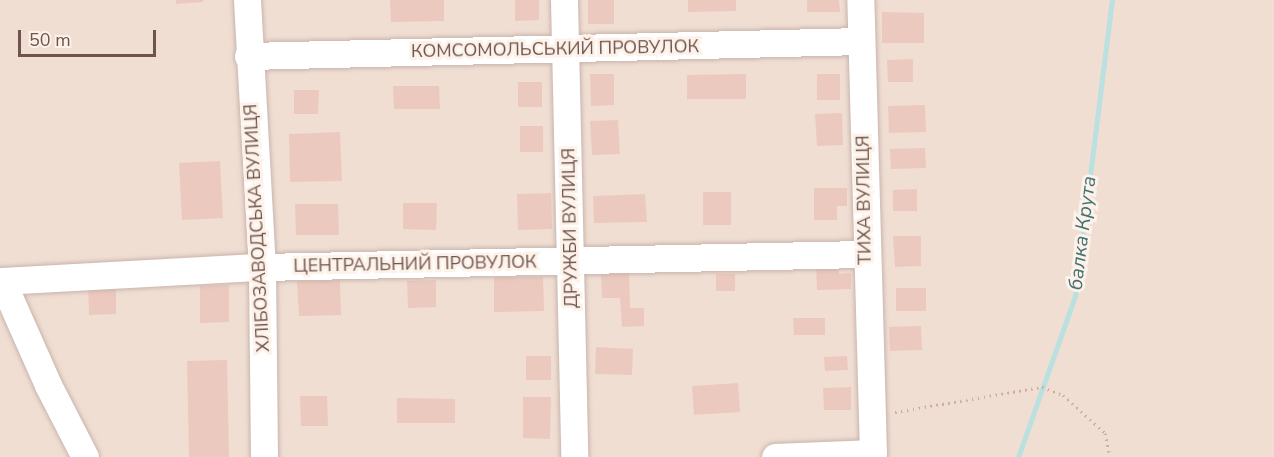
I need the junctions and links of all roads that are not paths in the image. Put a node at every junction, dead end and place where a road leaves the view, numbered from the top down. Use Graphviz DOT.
graph roads {
  1 [pos="247,0"];
  2 [pos="564,0"];
  3 [pos="860,0"];
  4 [pos="861,41"];
  5 [pos="565,48"];
  6 [pos="249,56"];
  7 [pos="865,254"];
  8 [pos="571,261"];
  9 [pos="262,267"];
  10 [pos="1,281"];
  11 [pos="85,457"];
  12 [pos="264,457"];
  13 [pos="574,457"];
  14 [pos="775,457"];
  1 -- 6 [label="street, ХЛІБОЗАВОДСЬКА ВУЛИЦЯ"];
  2 -- 5 [label="street, ДРУЖБИ ВУЛИЦЯ"];
  3 -- 4 [label="street, ТИХА ВУЛИЦЯ"];
  4 -- 5 [label="street, КОМСОМОЛЬСЬКИЙ ПРОВУЛОК"];
  4 -- 7 [label="street, ТИХА ВУЛИЦЯ"];
  5 -- 6 [label="street, КОМСОМОЛЬСЬКИЙ ПРОВУЛОК"];
  5 -- 8 [label="street, ДРУЖБИ ВУЛИЦЯ"];
  6 -- 9 [label="street, ХЛІБОЗАВОДСЬКА ВУЛИЦЯ"];
  7 -- 8 [label="street, ЦЕНТРАЛЬНИЙ ПРОВУЛОК"];
  7 -- 14 [label="street, ТИХА ВУЛИЦЯ"];
  8 -- 9 [label="street, ЦЕНТРАЛЬНИЙ ПРОВУЛОК"];
  8 -- 13 [label="street, ДРУЖБИ ВУЛИЦЯ"];
  9 -- 10 [label="street, ЦЕНТРАЛЬНИЙ ПРОВУЛОК"];
  9 -- 12 [label="street, ХЛІБОЗАВОДСЬКА ВУЛИЦЯ"];
  10 -- 11 [label="street"];
}
